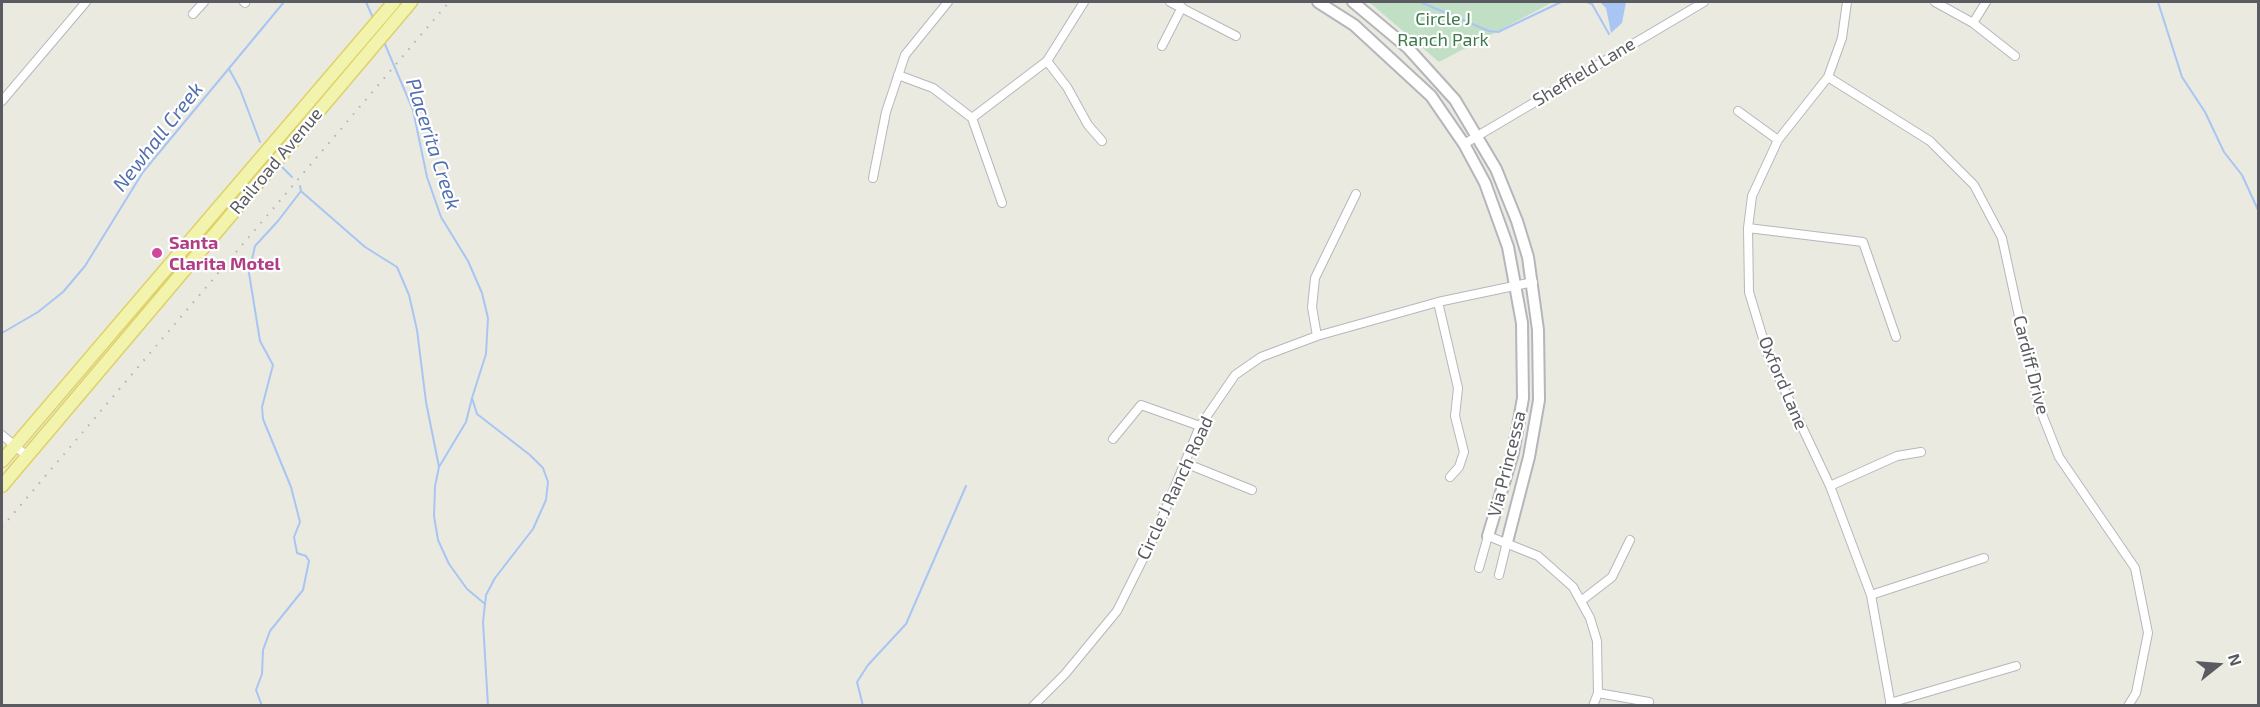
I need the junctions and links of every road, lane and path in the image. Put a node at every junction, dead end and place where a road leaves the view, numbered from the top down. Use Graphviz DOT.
graph roads {
  1 [pos="86,2"];
  2 [pos="204,2"];
  3 [pos="411,2"];
  4 [pos="948,2"];
  5 [pos="1084,2"];
  6 [pos="1170,2"];
  7 [pos="1318,2"];
  8 [pos="1353,2"];
  9 [pos="1704,2"];
  10 [pos="1847,2"];
  11 [pos="1935,2"];
  12 [pos="1986,2"];
  13 [pos="393,3"];
  14 [pos="1182,7"];
  15 [pos="193,14"];
  16 [pos="1973,22"];
  17 [pos="1236,36"];
  18 [pos="1162,46"];
  19 [pos="2015,56"];
  20 [pos="1047,62"];
  21 [pos="898,75"];
  22 [pos="1828,77"];
  23 [pos="2,100"];
  24 [pos="1738,111"];
  25 [pos="972,118"];
  26 [pos="1478,135"];
  27 [pos="1102,141"];
  28 [pos="1778,141"];
  29 [pos="1464,144"];
  30 [pos="873,178"];
  31 [pos="1356,194"];
  32 [pos="1002,203"];
  33 [pos="1748,228"];
  34 [pos="183,248"];
  35 [pos="1533,282"];
  36 [pos="1517,286"];
  37 [pos="156,302"];
  38 [pos="1438,302"];
  39 [pos="1317,336"];
  40 [pos="1896,337"];
  41 [pos="1200,426"];
  42 [pos="2,435"];
  43 [pos="1113,439"];
  44 [pos="15,446"];
  45 [pos="1921,452"];
  46 [pos="27,456"];
  47 [pos="2,461"];
  48 [pos="1185,463"];
  49 [pos="1450,477"];
  50 [pos="2,486"];
  51 [pos="1830,486"];
  52 [pos="1252,490"];
  53 [pos="1488,536"];
  54 [pos="1630,540"];
  55 [pos="1507,542"];
  56 [pos="1984,558"];
  57 [pos="1479,568"];
  58 [pos="1499,575"];
  59 [pos="1871,595"];
  60 [pos="1581,601"];
  61 [pos="2016,666"];
  62 [pos="1598,693"];
  63 [pos="1649,702"];
  64 [pos="1891,704"];
  65 [pos="1033,705"];
  66 [pos="1593,705"];
  67 [pos="2128,705"];
  1 -- 23 [label="street"];
  2 -- 15 [label="street"];
  3 -- 37 [label="main road, Railroad Avenue"];
  4 -- 21 [label="street"];
  5 -- 20 [label="street"];
  6 -- 14 [label="street"];
  7 -- 29 [label="street, Via Princessa"];
  8 -- 26 [label="street, Via Princessa"];
  9 -- 26 [label="street, Sheffield Lane"];
  10 -- 22 [label="street, Oxford Lane"];
  11 -- 16 [label="street"];
  12 -- 16 [label="street"];
  13 -- 34 [label="main road, Railroad Avenue"];
  14 -- 17 [label="street"];
  14 -- 18 [label="street"];
  16 -- 19 [label="street"];
  20 -- 25 [label="street"];
  20 -- 27 [label="street"];
  21 -- 25 [label="street"];
  21 -- 30 [label="street"];
  22 -- 28 [label="street, Oxford Lane"];
  22 -- 67 [label="street, Cardiff Drive"];
  24 -- 28 [label="street"];
  25 -- 32 [label="street"];
  26 -- 29 [label="street, Sheffield Lane"];
  26 -- 35 [label="street, Via Princessa"];
  28 -- 33 [label="street, Oxford Lane"];
  29 -- 36 [label="street, Via Princessa"];
  31 -- 39 [label="street"];
  33 -- 40 [label="street"];
  33 -- 51 [label="street, Oxford Lane"];
  34 -- 37 [label="main road"];
  34 -- 44 [label="main road, Railroad Avenue"];
  35 -- 36 [label="street, Circle J Ranch Road"];
  35 -- 55 [label="street, Via Princessa"];
  36 -- 38 [label="street, Circle J Ranch Road"];
  36 -- 53 [label="street, Via Princessa"];
  37 -- 46 [label="main road, Railroad Avenue"];
  38 -- 39 [label="street, Circle J Ranch Road"];
  38 -- 49 [label="street"];
  39 -- 41 [label="street, Circle J Ranch Road"];
  41 -- 43 [label="street"];
  41 -- 48 [label="street, Circle J Ranch Road"];
  42 -- 44 [label="street"];
  44 -- 46 [label="street"];
  44 -- 47 [label="main road, Railroad Avenue"];
  45 -- 51 [label="street"];
  46 -- 50 [label="main road, Railroad Avenue"];
  48 -- 52 [label="street"];
  48 -- 65 [label="street, Circle J Ranch Road"];
  51 -- 59 [label="street, Oxford Lane"];
  53 -- 55 [label="street"];
  53 -- 57 [label="street, Via Princessa"];
  54 -- 60 [label="street"];
  55 -- 58 [label="street, Via Princessa"];
  55 -- 60 [label="street"];
  56 -- 59 [label="street"];
  59 -- 64 [label="street, Oxford Lane"];
  60 -- 62 [label="street"];
  61 -- 64 [label="street"];
  62 -- 63 [label="street"];
  62 -- 66 [label="street"];
}
